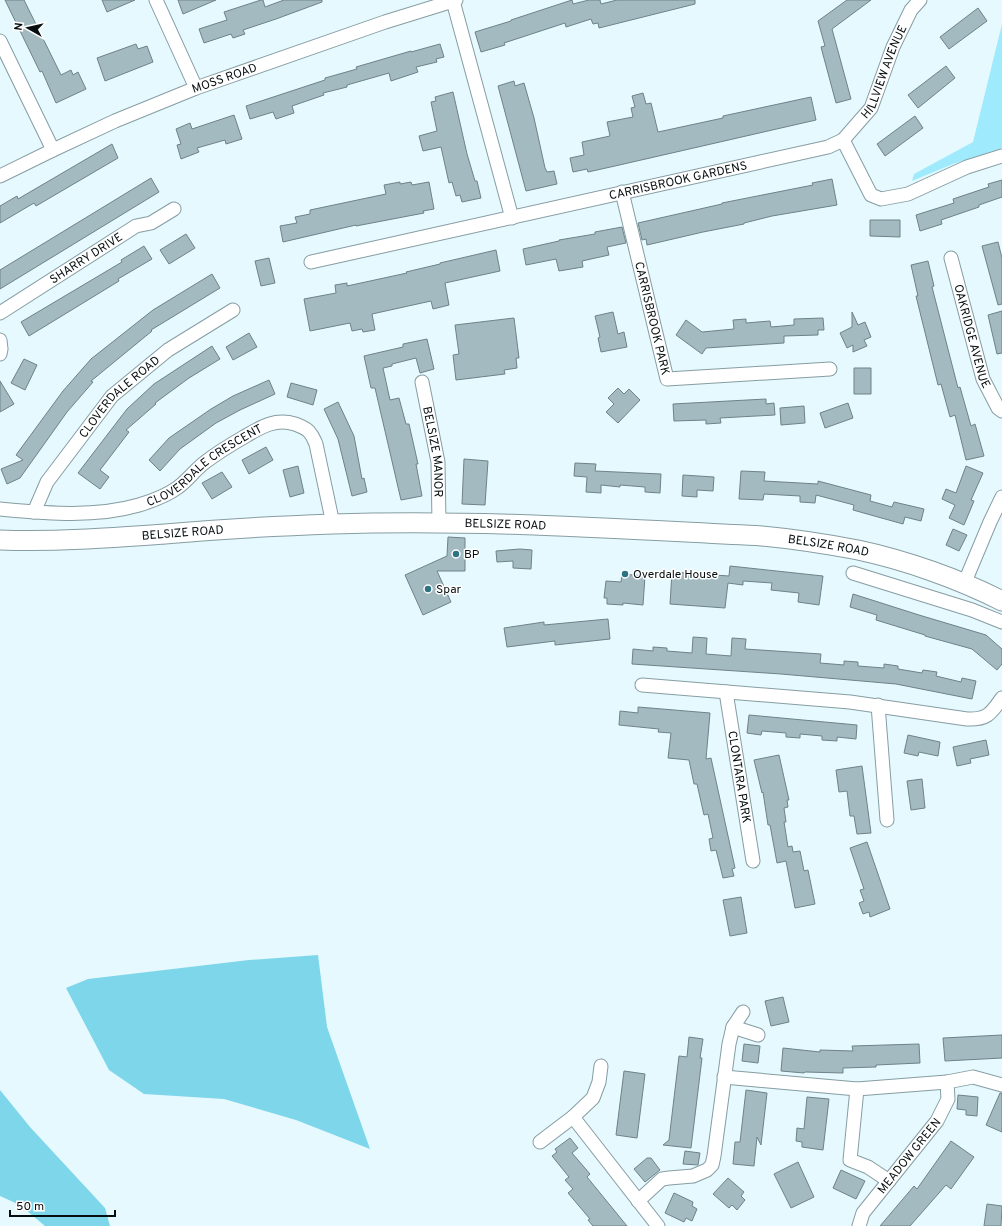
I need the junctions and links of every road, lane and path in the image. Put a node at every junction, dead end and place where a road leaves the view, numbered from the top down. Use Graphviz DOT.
graph roads {
  1 [pos="156,0"];
  2 [pos="455,0"];
  3 [pos="920,0"];
  4 [pos="0,41"];
  5 [pos="196,88"];
  6 [pos="843,140"];
  7 [pos="53,150"];
  8 [pos="1002,156"];
  9 [pos="0,176"];
  10 [pos="622,192"];
  11 [pos="174,209"];
  12 [pos="512,218"];
  13 [pos="951,258"];
  14 [pos="312,262"];
  15 [pos="233,310"];
  16 [pos="0,313"];
  17 [pos="0,340"];
  18 [pos="0,354"];
  19 [pos="830,369"];
  20 [pos="422,382"];
  21 [pos="1002,411"];
  22 [pos="1002,497"];
  23 [pos="0,509"];
  24 [pos="34,512"];
  25 [pos="439,522"];
  26 [pos="333,524"];
  27 [pos="0,540"];
  28 [pos="853,573"];
  29 [pos="964,584"];
  30 [pos="1002,601"];
  31 [pos="1002,622"];
  32 [pos="642,685"];
  33 [pos="726,692"];
  34 [pos="1002,698"];
  35 [pos="878,705"];
  36 [pos="887,820"];
  37 [pos="753,861"];
  38 [pos="743,1012"];
  39 [pos="733,1026"];
  40 [pos="758,1035"];
  41 [pos="601,1066"];
  42 [pos="724,1077"];
  43 [pos="946,1082"];
  44 [pos="1002,1085"];
  45 [pos="858,1089"];
  46 [pos="573,1117"];
  47 [pos="540,1142"];
  48 [pos="889,1181"];
  49 [pos="638,1201"];
  50 [pos="658,1226"];
  51 [pos="859,1226"];
  1 -- 5 [label="street"];
  2 -- 5 [label="street, MOSS ROAD"];
  2 -- 12 [label="street"];
  3 -- 6 [label="street, HILLVIEW AVENUE"];
  4 -- 7 [label="street"];
  5 -- 7 [label="street, MOSS ROAD"];
  6 -- 8 [label="street"];
  6 -- 10 [label="street, CARRISBROOK GARDENS"];
  7 -- 9 [label="street, MOSS ROAD"];
  10 -- 12 [label="street, CARRISBROOK GARDENS"];
  10 -- 19 [label="street, CARRISBROOK PARK"];
  11 -- 16 [label="street, SHARRY DRIVE"];
  12 -- 14 [label="street, CARRISBROOK GARDENS"];
  13 -- 21 [label="street, OAKRIDGE AVENUE"];
  15 -- 24 [label="street, CLOVERDALE ROAD"];
  17 -- 18 [label="street"];
  20 -- 25 [label="street, BELSIZE MANOR"];
  22 -- 29 [label="street"];
  23 -- 24 [label="street, CLOVERDALE CRESCENT"];
  24 -- 26 [label="street, CLOVERDALE CRESCENT"];
  25 -- 26 [label="street, BELSIZE ROAD"];
  25 -- 29 [label="street, BELSIZE ROAD"];
  26 -- 27 [label="street, BELSIZE ROAD"];
  28 -- 31 [label="street"];
  29 -- 30 [label="street, BELSIZE ROAD"];
  32 -- 33 [label="street"];
  33 -- 35 [label="street"];
  33 -- 37 [label="street, CLONTARA PARK"];
  34 -- 35 [label="street"];
  35 -- 36 [label="street"];
  38 -- 39 [label="street"];
  39 -- 40 [label="street"];
  39 -- 42 [label="street"];
  41 -- 46 [label="street"];
  42 -- 45 [label="street"];
  42 -- 49 [label="street"];
  43 -- 44 [label="street"];
  43 -- 45 [label="street"];
  43 -- 48 [label="street, MEADOW GREEN"];
  45 -- 48 [label="street"];
  46 -- 47 [label="street"];
  46 -- 49 [label="street"];
  48 -- 51 [label="street, MEADOW GREEN"];
  49 -- 50 [label="street"];
}
